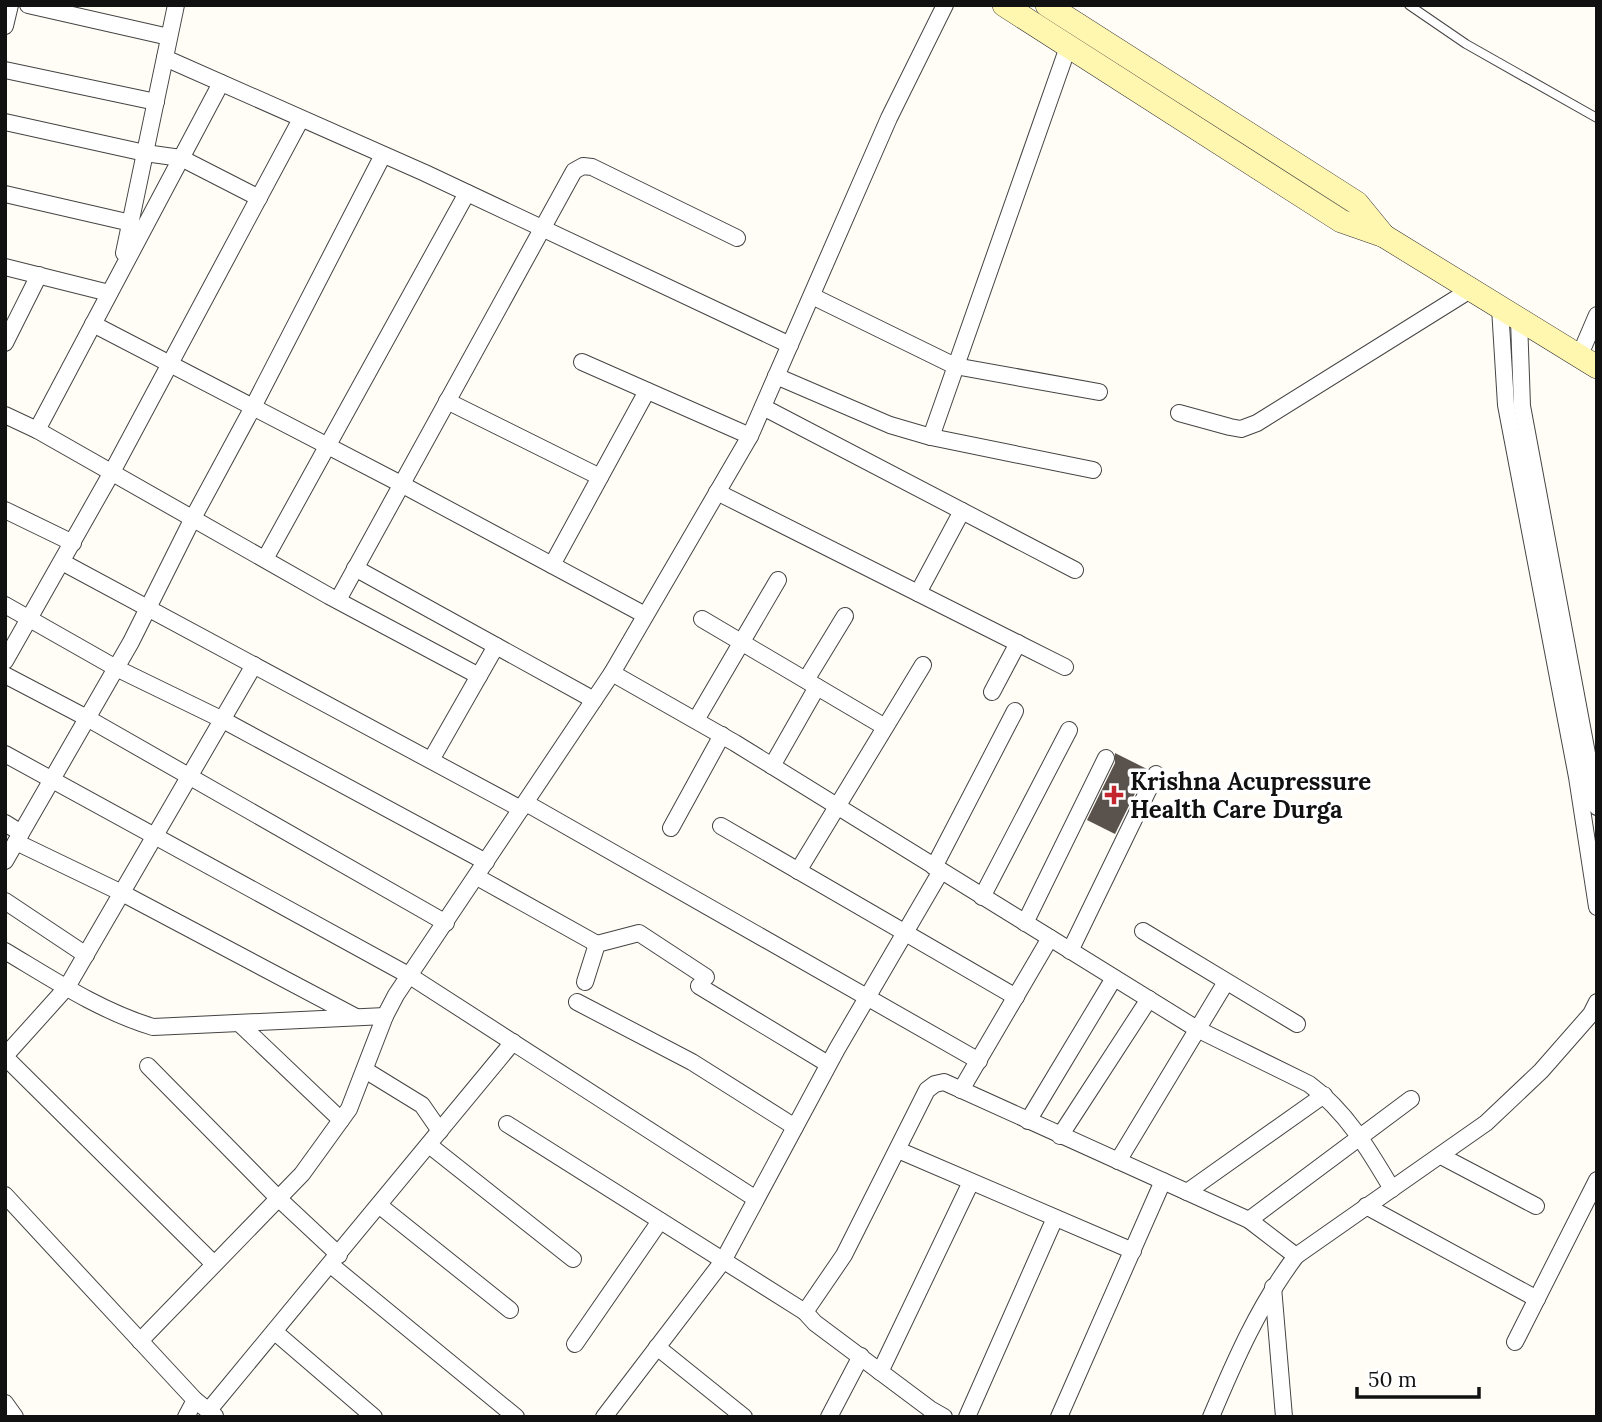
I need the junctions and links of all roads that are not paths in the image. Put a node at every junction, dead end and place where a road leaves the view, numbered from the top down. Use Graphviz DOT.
graph roads {
  1 [pos="10,5"];
  2 [pos="28,5"];
  3 [pos="176,5"];
  4 [pos="945,5"];
  5 [pos="1004,5"];
  6 [pos="1047,5"];
  7 [pos="1409,5"];
  8 [pos="5,26"];
  9 [pos="169,37"];
  10 [pos="1068,47"];
  11 [pos="165,58"];
  12 [pos="5,70"];
  13 [pos="221,83"];
  14 [pos="156,103"];
  15 [pos="1597,118"];
  16 [pos="301,119"];
  17 [pos="5,122"];
  18 [pos="145,153"];
  19 [pos="383,155"];
  20 [pos="181,158"];
  21 [pos="467,193"];
  22 [pos="5,194"];
  23 [pos="259,198"];
  24 [pos="131,223"];
  25 [pos="541,228"];
  26 [pos="1384,236"];
  27 [pos="737,238"];
  28 [pos="5,267"];
  29 [pos="120,271"];
  30 [pos="39,275"];
  31 [pos="1470,290"];
  32 [pos="109,293"];
  33 [pos="812,296"];
  34 [pos="1510,314"];
  35 [pos="1597,315"];
  36 [pos="93,324"];
  37 [pos="5,344"];
  38 [pos="790,345"];
  39 [pos="582,362"];
  40 [pos="1588,362"];
  41 [pos="170,365"];
  42 [pos="956,366"];
  43 [pos="776,376"];
  44 [pos="647,391"];
  45 [pos="1100,392"];
  46 [pos="447,401"];
  47 [pos="253,407"];
  48 [pos="763,407"];
  49 [pos="1179,413"];
  50 [pos="5,415"];
  51 [pos="37,430"];
  52 [pos="750,436"];
  53 [pos="931,437"];
  54 [pos="327,445"];
  55 [pos="1093,470"];
  56 [pos="112,472"];
  57 [pos="600,477"];
  58 [pos="401,484"];
  59 [pos="717,492"];
  60 [pos="5,510"];
  61 [pos="962,511"];
  62 [pos="193,518"];
  63 [pos="73,543"];
  64 [pos="265,559"];
  65 [pos="62,562"];
  66 [pos="552,565"];
  67 [pos="355,568"];
  68 [pos="1075,570"];
  69 [pos="778,579"];
  70 [pos="918,593"];
  71 [pos="338,600"];
  72 [pos="5,605"];
  73 [pos="147,608"];
  74 [pos="645,615"];
  75 [pos="845,616"];
  76 [pos="30,619"];
  77 [pos="702,619"];
  78 [pos="741,642"];
  79 [pos="1018,643"];
  80 [pos="496,646"];
  81 [pos="5,661"];
  82 [pos="254,665"];
  83 [pos="923,665"];
  84 [pos="1065,667"];
  85 [pos="116,668"];
  86 [pos="612,673"];
  87 [pos="5,675"];
  88 [pos="479,676"];
  89 [pos="811,684"];
  90 [pos="992,692"];
  91 [pos="594,700"];
  92 [pos="1015,712"];
  93 [pos="87,718"];
  94 [pos="223,720"];
  95 [pos="696,720"];
  96 [pos="885,727"];
  97 [pos="1069,730"];
  98 [pos="722,735"];
  99 [pos="5,754"];
  100 [pos="1106,758"];
  101 [pos="431,761"];
  102 [pos="772,766"];
  103 [pos="1156,774"];
  104 [pos="190,777"];
  105 [pos="51,780"];
  106 [pos="524,806"];
  107 [pos="837,806"];
  108 [pos="1597,807"];
  109 [pos="5,824"];
  110 [pos="721,826"];
  111 [pos="671,828"];
  112 [pos="156,835"];
  113 [pos="19,838"];
  114 [pos="5,861"];
  115 [pos="486,862"];
  116 [pos="937,869"];
  117 [pos="798,870"];
  118 [pos="477,877"];
  119 [pos="122,893"];
  120 [pos="982,897"];
  121 [pos="5,901"];
  122 [pos="1597,907"];
  123 [pos="446,923"];
  124 [pos="1025,923"];
  125 [pos="1143,931"];
  126 [pos="905,932"];
  127 [pos="1050,939"];
  128 [pos="597,944"];
  129 [pos="5,951"];
  130 [pos="1070,951"];
  131 [pos="86,955"];
  132 [pos="410,976"];
  133 [pos="1114,978"];
  134 [pos="585,982"];
  135 [pos="1226,982"];
  136 [pos="67,987"];
  137 [pos="1016,997"];
  138 [pos="866,998"];
  139 [pos="1149,999"];
  140 [pos="577,1002"];
  141 [pos="1595,1011"];
  142 [pos="385,1016"];
  143 [pos="358,1018"];
  144 [pos="240,1024"];
  145 [pos="1297,1024"];
  146 [pos="1198,1029"];
  147 [pos="513,1042"];
  148 [pos="7,1051"];
  149 [pos="979,1061"];
  150 [pos="828,1064"];
  151 [pos="148,1066"];
  152 [pos="365,1070"];
  153 [pos="961,1090"];
  154 [pos="1324,1095"];
  155 [pos="1411,1099"];
  156 [pos="341,1120"];
  157 [pos="1028,1121"];
  158 [pos="507,1124"];
  159 [pos="795,1127"];
  160 [pos="440,1131"];
  161 [pos="1060,1136"];
  162 [pos="1361,1137"];
  163 [pos="429,1145"];
  164 [pos="898,1150"];
  165 [pos="1441,1156"];
  166 [pos="1118,1161"];
  167 [pos="1597,1180"];
  168 [pos="1163,1181"];
  169 [pos="971,1182"];
  170 [pos="1392,1189"];
  171 [pos="1187,1192"];
  172 [pos="278,1198"];
  173 [pos="756,1199"];
  174 [pos="8,1200"];
  175 [pos="380,1206"];
  176 [pos="1366,1206"];
  177 [pos="1536,1206"];
  178 [pos="1055,1218"];
  179 [pos="1249,1220"];
  180 [pos="660,1221"];
  181 [pos="1133,1251"];
  182 [pos="1296,1256"];
  183 [pos="573,1259"];
  184 [pos="335,1260"];
  185 [pos="723,1261"];
  186 [pos="214,1264"];
  187 [pos="1273,1287"];
  188 [pos="1537,1299"];
  189 [pos="510,1310"];
  190 [pos="805,1312"];
  191 [pos="275,1332"];
  192 [pos="140,1341"];
  193 [pos="1515,1342"];
  194 [pos="575,1344"];
  195 [pos="657,1347"];
  196 [pos="861,1356"];
  197 [pos="880,1372"];
  198 [pos="5,1404"];
  199 [pos="207,1409"];
  200 [pos="612,1414"];
  201 [pos="933,1414"];
  202 [pos="15,1417"];
  203 [pos="186,1417"];
  204 [pos="374,1417"];
  205 [pos="516,1417"];
  206 [pos="744,1417"];
  207 [pos="829,1417"];
  208 [pos="967,1417"];
  209 [pos="1059,1417"];
  210 [pos="1211,1417"];
  211 [pos="1284,1417"];
  1 -- 8 [label="street"];
  2 -- 9 [label="street"];
  3 -- 9 [label="street"];
  4 -- 33 [label="street"];
  5 -- 10 [label="main road"];
  6 -- 26 [label="main road"];
  7 -- 15 [label="lane"];
  9 -- 11 [label="street"];
  10 -- 26 [label="main road"];
  10 -- 42 [label="street"];
  11 -- 13 [label="street"];
  11 -- 14 [label="street"];
  12 -- 14 [label="street"];
  13 -- 16 [label="street"];
  13 -- 20 [label="street"];
  14 -- 18 [label="street"];
  16 -- 19 [label="street"];
  16 -- 23 [label="street"];
  17 -- 18 [label="street"];
  18 -- 20 [label="street"];
  18 -- 24 [label="street"];
  19 -- 21 [label="street"];
  19 -- 47 [label="street"];
  20 -- 23 [label="street"];
  20 -- 29 [label="street"];
  21 -- 25 [label="street"];
  21 -- 54 [label="street"];
  22 -- 24 [label="street"];
  23 -- 41 [label="street"];
  24 -- 29 [label="street"];
  25 -- 27 [label="street"];
  25 -- 38 [label="street"];
  25 -- 46 [label="street"];
  26 -- 31 [label="main road"];
  28 -- 30 [label="street"];
  29 -- 32 [label="street"];
  30 -- 32 [label="street"];
  30 -- 37 [label="street"];
  31 -- 34 [label="main road"];
  31 -- 49 [label="street"];
  32 -- 36 [label="street"];
  33 -- 38 [label="street"];
  33 -- 42 [label="street"];
  34 -- 40 [label="main road"];
  34 -- 108 [label="street"];
  34 -- 122 [label="street"];
  35 -- 40 [label="street"];
  36 -- 41 [label="street"];
  36 -- 51 [label="street"];
  38 -- 43 [label="street"];
  39 -- 44 [label="street"];
  41 -- 47 [label="street"];
  41 -- 56 [label="street"];
  42 -- 45 [label="street"];
  42 -- 53 [label="street"];
  43 -- 48 [label="street"];
  43 -- 53 [label="street"];
  44 -- 52 [label="street"];
  44 -- 57 [label="street"];
  46 -- 57 [label="street"];
  46 -- 58 [label="street"];
  47 -- 54 [label="street"];
  47 -- 62 [label="street"];
  48 -- 52 [label="street"];
  48 -- 61 [label="street"];
  50 -- 51 [label="street"];
  51 -- 56 [label="street"];
  52 -- 59 [label="street"];
  53 -- 55 [label="street"];
  54 -- 58 [label="street"];
  54 -- 64 [label="street"];
  56 -- 62 [label="street"];
  56 -- 63 [label="street"];
  57 -- 66 [label="street"];
  58 -- 66 [label="street"];
  58 -- 67 [label="street"];
  59 -- 70 [label="street"];
  59 -- 74 [label="street"];
  60 -- 63 [label="street"];
  61 -- 68 [label="street"];
  61 -- 70 [label="street"];
  62 -- 64 [label="street"];
  62 -- 73 [label="street"];
  63 -- 65 [label="street"];
  64 -- 71 [label="street"];
  65 -- 73 [label="street"];
  65 -- 76 [label="street"];
  66 -- 74 [label="street"];
  67 -- 71 [label="street"];
  67 -- 80 [label="street"];
  69 -- 78 [label="street"];
  70 -- 79 [label="street"];
  71 -- 88 [label="street"];
  72 -- 76 [label="street"];
  73 -- 82 [label="street"];
  73 -- 85 [label="street"];
  74 -- 86 [label="street"];
  75 -- 89 [label="street"];
  76 -- 81 [label="street"];
  76 -- 85 [label="street"];
  77 -- 78 [label="street"];
  78 -- 89 [label="street"];
  78 -- 95 [label="street"];
  79 -- 84 [label="street"];
  79 -- 90 [label="street"];
  80 -- 88 [label="street"];
  80 -- 91 [label="street"];
  82 -- 94 [label="street"];
  82 -- 101 [label="street"];
  83 -- 96 [label="street"];
  85 -- 93 [label="street"];
  85 -- 94 [label="street"];
  86 -- 91 [label="street"];
  86 -- 95 [label="street"];
  87 -- 93 [label="street"];
  88 -- 101 [label="street"];
  89 -- 96 [label="street"];
  89 -- 102 [label="street"];
  91 -- 106 [label="street"];
  92 -- 116 [label="street"];
  93 -- 104 [label="street"];
  93 -- 105 [label="street"];
  94 -- 104 [label="street"];
  94 -- 115 [label="street"];
  95 -- 98 [label="street"];
  96 -- 107 [label="street"];
  97 -- 120 [label="street"];
  98 -- 102 [label="street"];
  98 -- 111 [label="street"];
  99 -- 105 [label="street"];
  100 -- 124 [label="street"];
  101 -- 106 [label="street"];
  102 -- 107 [label="street"];
  103 -- 130 [label="street"];
  104 -- 112 [label="street"];
  104 -- 123 [label="street"];
  105 -- 112 [label="street"];
  105 -- 113 [label="street"];
  106 -- 115 [label="street"];
  106 -- 138 [label="street"];
  107 -- 116 [label="street"];
  107 -- 117 [label="street"];
  109 -- 113 [label="street"];
  110 -- 117 [label="street"];
  112 -- 119 [label="street"];
  112 -- 132 [label="street"];
  113 -- 114 [label="street"];
  113 -- 119 [label="street"];
  115 -- 118 [label="street"];
  116 -- 120 [label="street"];
  116 -- 126 [label="street"];
  117 -- 126 [label="street"];
  118 -- 123 [label="street"];
  118 -- 128 [label="street"];
  119 -- 131 [label="street"];
  119 -- 143 [label="street"];
  120 -- 124 [label="street"];
  121 -- 131 [label="street"];
  123 -- 132 [label="street"];
  124 -- 127 [label="street"];
  125 -- 135 [label="street"];
  126 -- 137 [label="street"];
  126 -- 138 [label="street"];
  127 -- 130 [label="street"];
  127 -- 137 [label="street"];
  128 -- 134 [label="street"];
  128 -- 150 [label="street"];
  129 -- 136 [label="street"];
  130 -- 133 [label="street"];
  131 -- 136 [label="street"];
  132 -- 142 [label="street"];
  132 -- 147 [label="street"];
  133 -- 139 [label="street"];
  133 -- 157 [label="street"];
  135 -- 145 [label="street"];
  135 -- 146 [label="street"];
  136 -- 144 [label="street"];
  136 -- 148 [label="street"];
  137 -- 149 [label="street"];
  138 -- 149 [label="street"];
  138 -- 150 [label="street"];
  139 -- 146 [label="street"];
  139 -- 161 [label="street"];
  140 -- 159 [label="street"];
  141 -- 165 [label="street"];
  142 -- 143 [label="street"];
  142 -- 152 [label="street"];
  143 -- 144 [label="street"];
  144 -- 156 [label="street"];
  146 -- 154 [label="street"];
  146 -- 166 [label="street"];
  147 -- 160 [label="street"];
  147 -- 173 [label="street"];
  148 -- 186 [label="street"];
  149 -- 153 [label="street"];
  150 -- 159 [label="street"];
  151 -- 172 [label="street"];
  152 -- 156 [label="street"];
  152 -- 160 [label="street"];
  153 -- 157 [label="street"];
  153 -- 164 [label="street"];
  154 -- 162 [label="street"];
  154 -- 171 [label="street"];
  155 -- 162 [label="street"];
  156 -- 172 [label="street"];
  157 -- 161 [label="street"];
  158 -- 180 [label="street"];
  159 -- 173 [label="street"];
  160 -- 163 [label="street"];
  161 -- 166 [label="street"];
  162 -- 170 [label="street"];
  162 -- 179 [label="street"];
  163 -- 175 [label="street"];
  163 -- 183 [label="street"];
  164 -- 169 [label="street"];
  164 -- 190 [label="street"];
  165 -- 170 [label="street"];
  165 -- 177 [label="street"];
  166 -- 168 [label="street"];
  167 -- 188 [label="street"];
  168 -- 171 [label="street"];
  168 -- 181 [label="street"];
  169 -- 178 [label="street"];
  169 -- 197 [label="street"];
  170 -- 176 [label="street"];
  171 -- 179 [label="street"];
  172 -- 184 [label="street"];
  172 -- 186 [label="street"];
  173 -- 185 [label="street"];
  174 -- 192 [label="street"];
  175 -- 184 [label="street"];
  175 -- 189 [label="street"];
  176 -- 182 [label="street"];
  176 -- 188 [label="street"];
  178 -- 181 [label="street"];
  178 -- 208 [label="street"];
  179 -- 182 [label="street"];
  180 -- 185 [label="street"];
  180 -- 194 [label="street"];
  181 -- 209 [label="street"];
  182 -- 187 [label="street"];
  184 -- 191 [label="street"];
  184 -- 205 [label="street"];
  185 -- 190 [label="street"];
  185 -- 195 [label="street"];
  186 -- 192 [label="street"];
  187 -- 210 [label="street"];
  187 -- 211 [label="street"];
  188 -- 193 [label="street"];
  190 -- 196 [label="street"];
  191 -- 199 [label="street"];
  191 -- 204 [label="street"];
  192 -- 199 [label="street"];
  195 -- 200 [label="street"];
  195 -- 206 [label="street"];
  196 -- 197 [label="street"];
  196 -- 207 [label="street"];
  197 -- 201 [label="street"];
  198 -- 202 [label="street"];
  199 -- 203 [label="street"];
}
